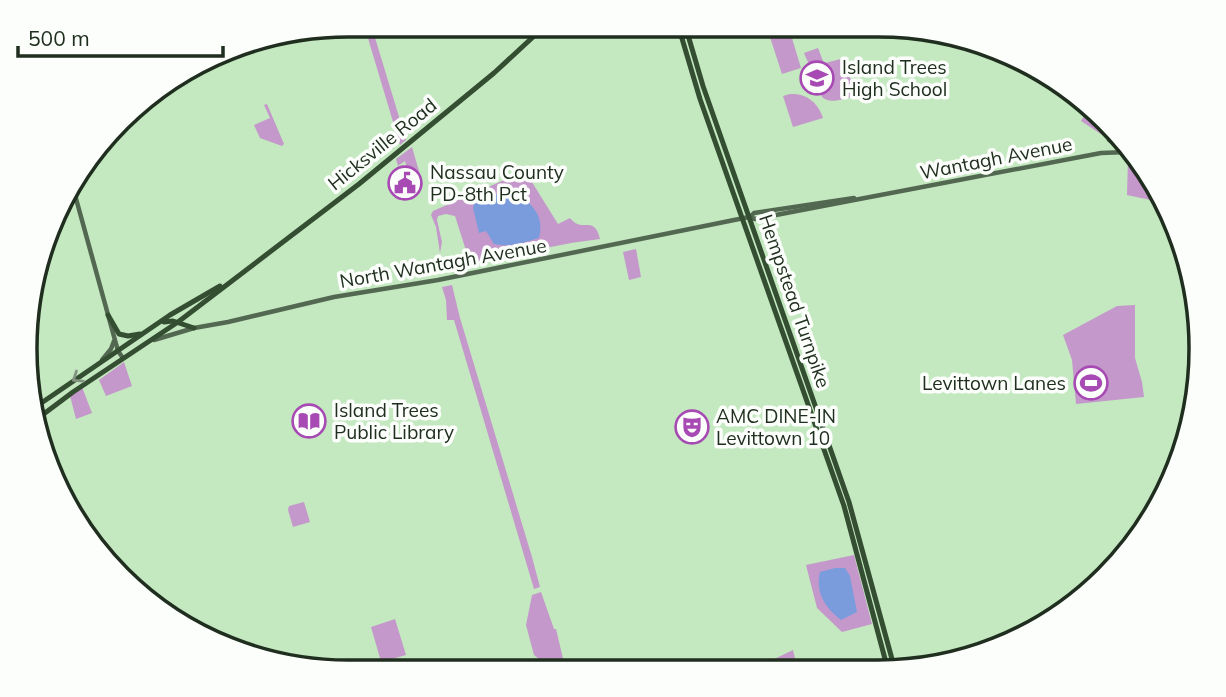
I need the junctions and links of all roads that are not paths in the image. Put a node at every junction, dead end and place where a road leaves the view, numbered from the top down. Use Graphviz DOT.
graph roads {
  1 [pos="533,37"];
  2 [pos="682,37"];
  3 [pos="688,37"];
  4 [pos="1120,153"];
  5 [pos="76,198"];
  6 [pos="746,218"];
  7 [pos="232,280"];
  8 [pos="189,314"];
  9 [pos="108,315"];
  10 [pos="178,322"];
  11 [pos="158,323"];
  12 [pos="191,327"];
  13 [pos="149,329"];
  14 [pos="114,337"];
  15 [pos="150,341"];
  16 [pos="790,345"];
  17 [pos="118,351"];
  18 [pos="123,358"];
  19 [pos="99,363"];
  20 [pos="42,404"];
  21 [pos="44,413"];
  22 [pos="885,660"];
  23 [pos="892,660"];
  1 -- 7 [label="main road, Hicksville Road"];
  2 -- 6 [label="main road, Hempstead Turnpike"];
  3 -- 6 [label="main road, Hempstead Turnpike"];
  4 -- 6 [label="main road, Wantagh Avenue"];
  5 -- 9 [label="main road"];
  6 -- 12 [label="main road, North Wantagh Avenue"];
  6 -- 16 [label="main road, Hempstead Turnpike"];
  7 -- 8 [label="main road, Hicksville Road"];
  7 -- 11 [label="main road, Hicksville Road"];
  8 -- 10 [label="main road, Hicksville Road"];
  8 -- 12 [label="main road"];
  9 -- 13 [label="main road"];
  9 -- 14 [label="main road"];
  10 -- 11 [label="main road"];
  10 -- 12 [label="main road"];
  10 -- 15 [label="main road, Hicksville Road"];
  11 -- 13 [label="main road, Hicksville Road"];
  12 -- 15 [label="main road, North Wantagh Avenue"];
  13 -- 17 [label="main road, Hicksville Road"];
  14 -- 17 [label="main road"];
  14 -- 19 [label="main road"];
  15 -- 18 [label="main road, Hicksville Road"];
  16 -- 22 [label="main road, Hempstead Turnpike"];
  16 -- 23 [label="main road, Hempstead Turnpike"];
  17 -- 18 [label="main road"];
  17 -- 19 [label="main road, Hicksville Road"];
  18 -- 21 [label="main road, Hicksville Road"];
  19 -- 20 [label="main road, Hicksville Road, one-way"];
}
